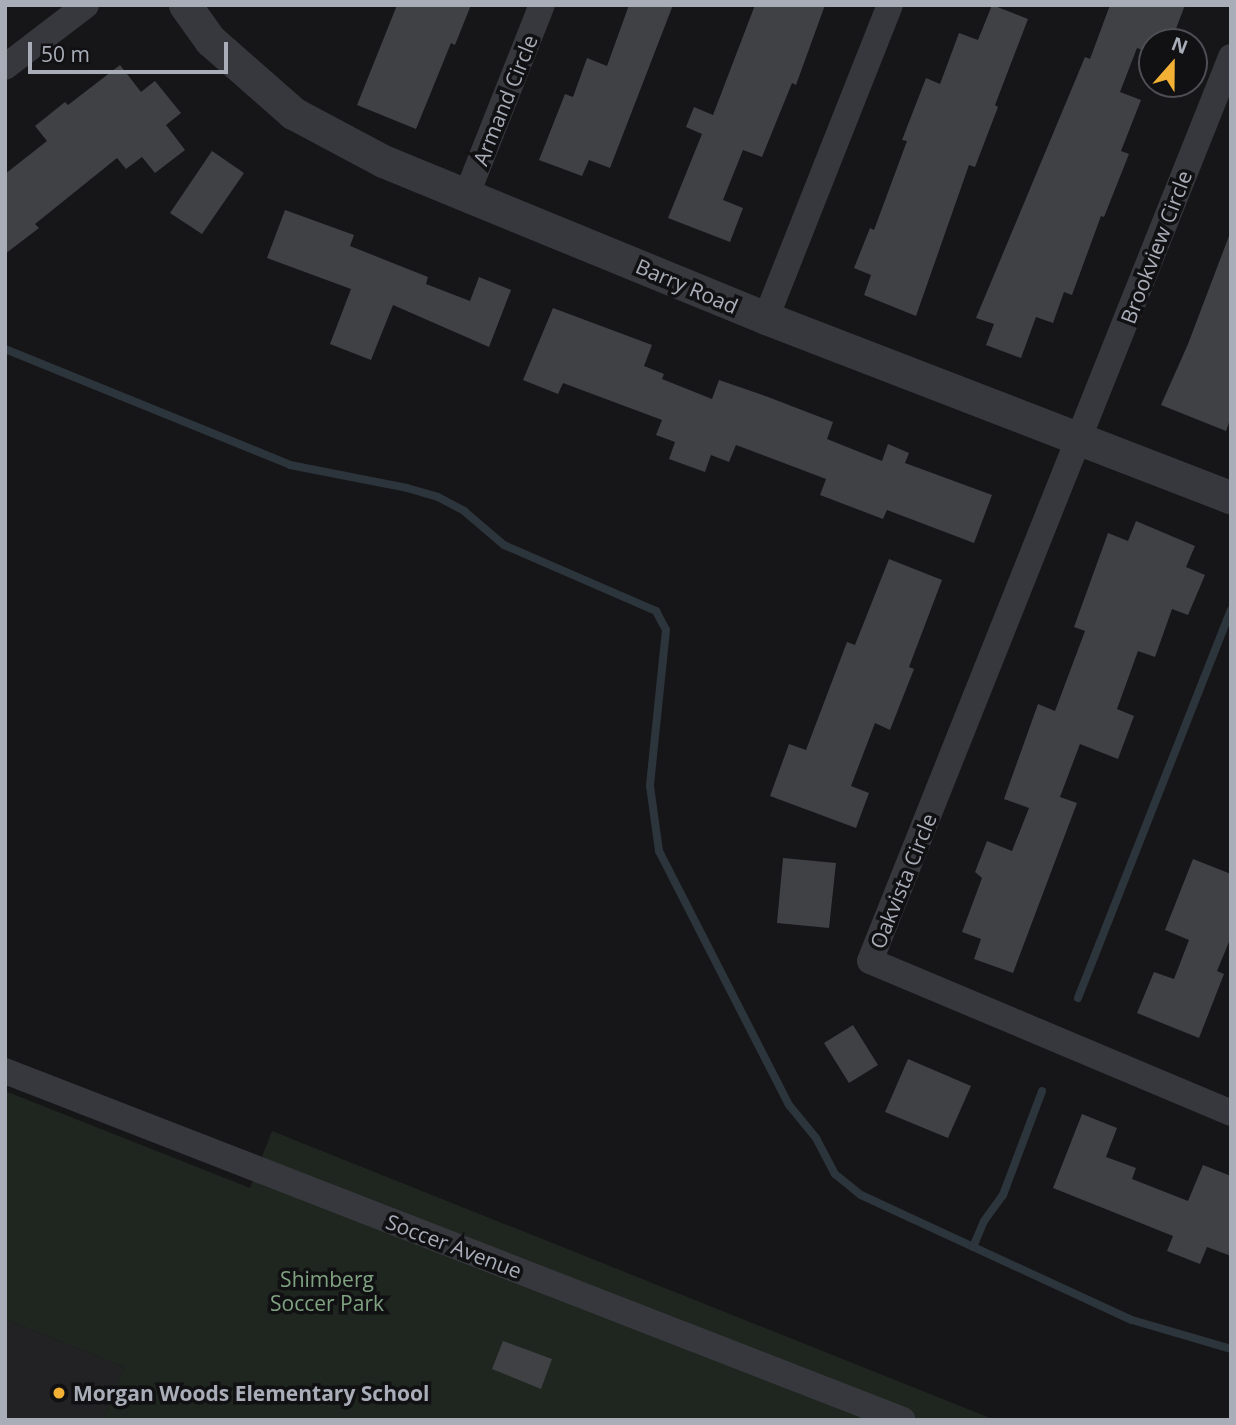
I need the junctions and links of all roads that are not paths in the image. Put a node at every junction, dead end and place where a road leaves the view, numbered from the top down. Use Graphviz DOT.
graph roads {
  1 [pos="86,5"];
  2 [pos="186,5"];
  3 [pos="542,5"];
  4 [pos="890,5"];
  5 [pos="1231,57"];
  6 [pos="5,67"];
  7 [pos="467,194"];
  8 [pos="766,318"];
  9 [pos="1081,438"];
  10 [pos="1231,497"];
  11 [pos="5,1071"];
  12 [pos="1231,1113"];
  13 [pos="903,1420"];
  1 -- 6 [label="street"];
  2 -- 7 [label="street, Barry Road"];
  3 -- 7 [label="street, Armand Circle"];
  4 -- 8 [label="street"];
  5 -- 9 [label="street, Brookview Circle"];
  7 -- 8 [label="street, Barry Road"];
  8 -- 9 [label="street, Barry Road"];
  9 -- 10 [label="street, Barry Road"];
  9 -- 12 [label="street, Oakvista Circle"];
  11 -- 13 [label="street, Soccer Avenue"];
}
